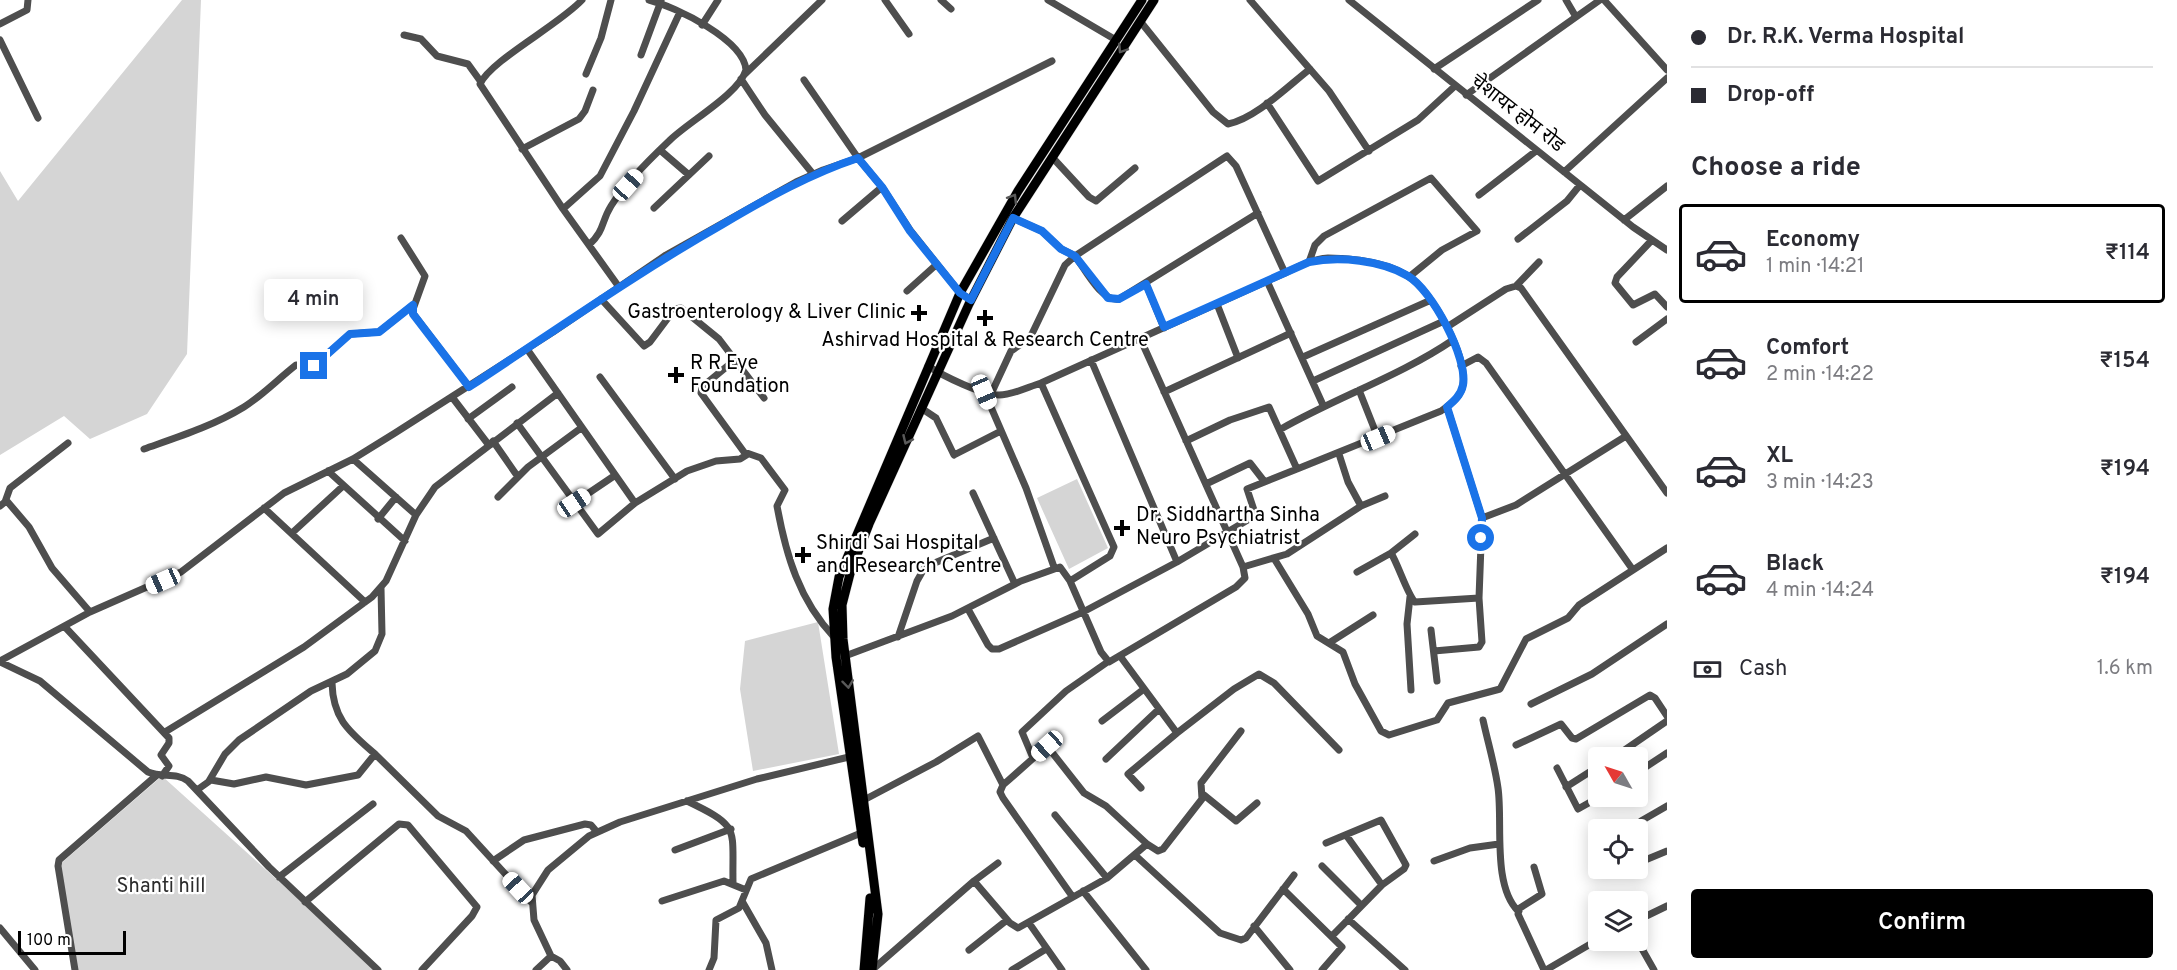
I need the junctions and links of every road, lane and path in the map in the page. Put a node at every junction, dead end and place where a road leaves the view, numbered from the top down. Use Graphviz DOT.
graph roads {
  1 [pos="28,0"];
  2 [pos="582,0"];
  3 [pos="612,0"];
  4 [pos="649,0"];
  5 [pos="718,0"];
  6 [pos="822,0"];
  7 [pos="885,0"];
  8 [pos="941,0"];
  9 [pos="1048,0"];
  10 [pos="1142,0"];
  11 [pos="1154,0"];
  12 [pos="1250,0"];
  13 [pos="1349,0"];
  14 [pos="1538,0"];
  15 [pos="1566,0"];
  16 [pos="1602,0"];
  17 [pos="661,2"];
  18 [pos="951,9"];
  19 [pos="680,12"];
  20 [pos="1576,17"];
  21 [pos="1140,21"];
  22 [pos="0,24"];
  23 [pos="702,25"];
  24 [pos="909,34"];
  25 [pos="404,35"];
  26 [pos="0,40"];
  27 [pos="1116,40"];
  28 [pos="641,54"];
  29 [pos="1052,61"];
  30 [pos="1310,69"];
  31 [pos="1434,69"];
  32 [pos="1667,70"];
  33 [pos="586,74"];
  34 [pos="743,77"];
  35 [pos="1667,78"];
  36 [pos="804,80"];
  37 [pos="481,82"];
  38 [pos="1455,86"];
  39 [pos="592,90"];
  40 [pos="1466,95"];
  41 [pos="1267,103"];
  42 [pos="38,118"];
  43 [pos="522,149"];
  44 [pos="660,150"];
  45 [pos="1369,151"];
  46 [pos="1536,151"];
  47 [pos="709,156"];
  48 [pos="1052,157"];
  49 [pos="858,158"];
  50 [pos="1135,168"];
  51 [pos="1564,172"];
  52 [pos="813,174"];
  53 [pos="689,175"];
  54 [pos="1581,185"];
  55 [pos="1667,186"];
  56 [pos="882,187"];
  57 [pos="1479,195"];
  58 [pos="654,208"];
  59 [pos="563,209"];
  60 [pos="1258,213"];
  61 [pos="1013,218"];
  62 [pos="1624,220"];
  63 [pos="842,221"];
  64 [pos="401,238"];
  65 [pos="1518,239"];
  66 [pos="1652,240"];
  67 [pos="589,245"];
  68 [pos="1665,245"];
  69 [pos="1075,256"];
  70 [pos="1309,262"];
  71 [pos="1539,262"];
  72 [pos="937,264"];
  73 [pos="1285,273"];
  74 [pos="1409,277"];
  75 [pos="1267,281"];
  76 [pos="1146,284"];
  77 [pos="1516,286"];
  78 [pos="619,287"];
  79 [pos="908,291"];
  80 [pos="960,293"];
  81 [pos="601,299"];
  82 [pos="971,300"];
  83 [pos="1431,300"];
  84 [pos="1217,304"];
  85 [pos="413,305"];
  86 [pos="1667,307"];
  87 [pos="674,309"];
  88 [pos="668,318"];
  89 [pos="1667,319"];
  90 [pos="1446,324"];
  91 [pos="1164,327"];
  92 [pos="1292,333"];
  93 [pos="1140,338"];
  94 [pos="1453,340"];
  95 [pos="1636,342"];
  96 [pos="527,349"];
  97 [pos="1303,357"];
  98 [pos="1238,358"];
  99 [pos="736,359"];
  100 [pos="1092,360"];
  101 [pos="928,366"];
  102 [pos="1461,366"];
  103 [pos="938,373"];
  104 [pos="600,377"];
  105 [pos="1313,381"];
  106 [pos="1041,383"];
  107 [pos="469,387"];
  108 [pos="512,387"];
  109 [pos="1359,390"];
  110 [pos="1164,392"];
  111 [pos="558,393"];
  112 [pos="987,393"];
  113 [pos="452,398"];
  114 [pos="764,398"];
  115 [pos="1323,405"];
  116 [pos="1447,407"];
  117 [pos="921,408"];
  118 [pos="907,413"];
  119 [pos="916,418"];
  120 [pos="468,419"];
  121 [pos="517,423"];
  122 [pos="581,428"];
  123 [pos="1281,429"];
  124 [pos="1001,431"];
  125 [pos="1626,435"];
  126 [pos="1378,438"];
  127 [pos="1186,441"];
  128 [pos="491,442"];
  129 [pos="68,443"];
  130 [pos="144,449"];
  131 [pos="748,454"];
  132 [pos="1339,454"];
  133 [pos="541,457"];
  134 [pos="353,459"];
  135 [pos="1297,469"];
  136 [pos="328,471"];
  137 [pos="1566,474"];
  138 [pos="614,476"];
  139 [pos="518,477"];
  140 [pos="675,479"];
  141 [pos="1264,481"];
  142 [pos="1206,484"];
  143 [pos="342,487"];
  144 [pos="973,493"];
  145 [pos="1667,493"];
  146 [pos="1385,496"];
  147 [pos="396,497"];
  148 [pos="498,497"];
  149 [pos="6,500"];
  150 [pos="574,503"];
  151 [pos="635,503"];
  152 [pos="0,506"];
  153 [pos="1361,506"];
  154 [pos="264,508"];
  155 [pos="416,515"];
  156 [pos="1482,518"];
  157 [pos="378,519"];
  158 [pos="1227,530"];
  159 [pos="291,533"];
  160 [pos="1415,534"];
  161 [pos="994,538"];
  162 [pos="405,541"];
  163 [pos="1667,548"];
  164 [pos="1392,553"];
  165 [pos="1275,560"];
  166 [pos="1177,562"];
  167 [pos="1054,567"];
  168 [pos="1244,567"];
  169 [pos="1633,570"];
  170 [pos="1357,572"];
  171 [pos="1070,581"];
  172 [pos="1015,584"];
  173 [pos="381,588"];
  174 [pos="1410,597"];
  175 [pos="1479,598"];
  176 [pos="365,602"];
  177 [pos="968,609"];
  178 [pos="90,612"];
  179 [pos="1083,612"];
  180 [pos="1373,615"];
  181 [pos="1667,624"];
  182 [pos="65,627"];
  183 [pos="1431,630"];
  184 [pos="834,637"];
  185 [pos="898,638"];
  186 [pos="1329,643"];
  187 [pos="1434,651"];
  188 [pos="845,656"];
  189 [pos="1120,656"];
  190 [pos="0,661"];
  191 [pos="1109,661"];
  192 [pos="1437,681"];
  193 [pos="332,683"];
  194 [pos="1144,689"];
  195 [pos="1412,690"];
  196 [pos="1531,704"];
  197 [pos="1159,709"];
  198 [pos="1667,716"];
  199 [pos="1483,720"];
  200 [pos="1102,721"];
  201 [pos="1667,721"];
  202 [pos="1241,731"];
  203 [pos="165,732"];
  204 [pos="1177,733"];
  205 [pos="1516,745"];
  206 [pos="1629,747"];
  207 [pos="1339,750"];
  208 [pos="1667,753"];
  209 [pos="375,754"];
  210 [pos="849,757"];
  211 [pos="1033,758"];
  212 [pos="1106,759"];
  213 [pos="1648,765"];
  214 [pos="1557,768"];
  215 [pos="1588,773"];
  216 [pos="160,776"];
  217 [pos="209,781"];
  218 [pos="1003,785"];
  219 [pos="1566,787"];
  220 [pos="1141,788"];
  221 [pos="197,790"];
  222 [pos="1203,795"];
  223 [pos="687,801"];
  224 [pos="860,802"];
  225 [pos="1257,803"];
  226 [pos="373,804"];
  227 [pos="1588,804"];
  228 [pos="1667,806"];
  229 [pos="1055,815"];
  230 [pos="1644,819"];
  231 [pos="731,830"];
  232 [pos="597,832"];
  233 [pos="861,833"];
  234 [pos="1346,835"];
  235 [pos="1147,843"];
  236 [pos="1326,843"];
  237 [pos="1499,844"];
  238 [pos="675,850"];
  239 [pos="1667,851"];
  240 [pos="1136,856"];
  241 [pos="1648,859"];
  242 [pos="493,861"];
  243 [pos="1434,861"];
  244 [pos="998,863"];
  245 [pos="1322,866"];
  246 [pos="1534,867"];
  247 [pos="1294,875"];
  248 [pos="279,877"];
  249 [pos="1107,878"];
  250 [pos="974,881"];
  251 [pos="733,883"];
  252 [pos="1382,885"];
  253 [pos="1283,889"];
  254 [pos="746,890"];
  255 [pos="1083,891"];
  256 [pos="1072,896"];
  257 [pos="662,901"];
  258 [pos="742,901"];
  259 [pos="305,902"];
  260 [pos="531,902"];
  261 [pos="1361,905"];
  262 [pos="1666,909"];
  263 [pos="1518,911"];
  264 [pos="1648,916"];
  265 [pos="1348,919"];
  266 [pos="1007,920"];
  267 [pos="1029,923"];
  268 [pos="1254,926"];
  269 [pos="0,928"];
  270 [pos="1333,935"];
  271 [pos="1588,945"];
  272 [pos="1046,949"];
  273 [pos="969,950"];
  274 [pos="1643,951"];
  275 [pos="551,956"];
  276 [pos="36,970"];
  277 [pos="75,970"];
  278 [pos="378,970"];
  279 [pos="422,970"];
  280 [pos="536,970"];
  281 [pos="567,970"];
  282 [pos="709,970"];
  283 [pos="772,970"];
  284 [pos="864,970"];
  285 [pos="872,970"];
  286 [pos="1012,970"];
  287 [pos="1062,970"];
  288 [pos="1146,970"];
  289 [pos="1290,970"];
  290 [pos="1322,970"];
  291 [pos="1405,970"];
  292 [pos="1545,970"];
  293 [pos="1654,970"];
  1 -- 22 [label="street"];
  2 -- 37 [label="street"];
  3 -- 33 [label="street"];
  4 -- 17 [label="street"];
  5 -- 23 [label="street"];
  6 -- 34 [label="street"];
  7 -- 24 [label="street"];
  8 -- 18 [label="street"];
  9 -- 27 [label="street"];
  10 -- 27 [label="main road"];
  11 -- 21 [label="main road"];
  12 -- 30 [label="street"];
  13 -- 31 [label="street, चेशायर होम रोड"];
  14 -- 31 [label="street"];
  15 -- 20 [label="street"];
  16 -- 20 [label="street"];
  16 -- 32 [label="street"];
  17 -- 19 [label="street"];
  17 -- 28 [label="street"];
  19 -- 23 [label="street"];
  19 -- 59 [label="street"];
  20 -- 40 [label="street"];
  21 -- 41 [label="street"];
  21 -- 48 [label="main road, one-way"];
  23 -- 34 [label="street"];
  25 -- 37 [label="street"];
  26 -- 42 [label="street"];
  80 -- 27 [label="main road, one-way"];
  29 -- 49 [label="street"];
  30 -- 41 [label="street"];
  30 -- 45 [label="street"];
  31 -- 38 [label="street, चेशायर होम रोड"];
  34 -- 44 [label="street"];
  34 -- 52 [label="street"];
  35 -- 51 [label="street"];
  36 -- 49 [label="street"];
  37 -- 43 [label="street"];
  38 -- 40 [label="street, चेशायर होम रोड"];
  38 -- 45 [label="street"];
  39 -- 43 [label="street"];
  40 -- 46 [label="street, चेशायर होम रोड"];
  41 -- 45 [label="street"];
  43 -- 59 [label="street"];
  44 -- 53 [label="street"];
  44 -- 67 [label="street"];
  46 -- 51 [label="street, चेशायर होम रोड"];
  46 -- 57 [label="street"];
  47 -- 53 [label="street"];
  48 -- 50 [label="street"];
  48 -- 61 [label="main road"];
  49 -- 52 [label="street"];
  49 -- 56 [label="street"];
  51 -- 54 [label="street, चेशायर होम रोड"];
  52 -- 78 [label="street"];
  53 -- 58 [label="street"];
  54 -- 62 [label="street, चेशायर होम रोड"];
  54 -- 65 [label="street"];
  55 -- 62 [label="street"];
  56 -- 63 [label="street"];
  56 -- 72 [label="street"];
  59 -- 67 [label="street"];
  60 -- 69 [label="street"];
  60 -- 73 [label="street"];
  60 -- 76 [label="street"];
  61 -- 69 [label="street"];
  61 -- 82 [label="main road"];
  62 -- 66 [label="street, चेशायर होम रोड"];
  64 -- 85 [label="street"];
  66 -- 68 [label="street, चेशायर होम रोड"];
  66 -- 86 [label="street"];
  67 -- 78 [label="street"];
  69 -- 76 [label="street"];
  69 -- 112 [label="street"];
  70 -- 73 [label="street"];
  70 -- 74 [label="street"];
  70 -- 74 [label="street"];
  71 -- 77 [label="street"];
  72 -- 79 [label="street"];
  72 -- 80 [label="street"];
  73 -- 75 [label="street"];
  74 -- 83 [label="street"];
  75 -- 84 [label="street"];
  75 -- 92 [label="street"];
  76 -- 91 [label="street"];
  77 -- 90 [label="street"];
  77 -- 125 [label="street"];
  78 -- 81 [label="street"];
  80 -- 82 [label="street"];
  80 -- 101 [label="main road"];
  81 -- 88 [label="street"];
  81 -- 96 [label="street"];
  82 -- 103 [label="main road"];
  83 -- 90 [label="street"];
  83 -- 97 [label="street"];
  84 -- 91 [label="street"];
  84 -- 98 [label="street"];
  85 -- 107 [label="street"];
  85 -- 130 [label="street"];
  87 -- 99 [label="street"];
  89 -- 95 [label="street"];
  90 -- 94 [label="street"];
  90 -- 105 [label="street"];
  91 -- 93 [label="street"];
  92 -- 97 [label="street"];
  92 -- 98 [label="street"];
  93 -- 100 [label="street"];
  93 -- 110 [label="street"];
  94 -- 102 [label="street"];
  94 -- 109 [label="street"];
  96 -- 107 [label="street"];
  96 -- 111 [label="street"];
  97 -- 105 [label="street"];
  98 -- 110 [label="street"];
  99 -- 114 [label="street"];
  99 -- 131 [label="street"];
  100 -- 106 [label="street"];
  100 -- 166 [label="street"];
  101 -- 103 [label="street"];
  101 -- 118 [label="main road"];
  102 -- 116 [label="street"];
  102 -- 137 [label="street"];
  103 -- 112 [label="street"];
  103 -- 117 [label="main road"];
  104 -- 140 [label="street"];
  105 -- 115 [label="street"];
  106 -- 112 [label="street"];
  106 -- 171 [label="street"];
  107 -- 113 [label="street"];
  108 -- 120 [label="street"];
  109 -- 115 [label="street"];
  109 -- 126 [label="street"];
  110 -- 127 [label="street"];
  111 -- 121 [label="street"];
  111 -- 122 [label="street"];
  112 -- 124 [label="street"];
  113 -- 120 [label="street"];
  113 -- 134 [label="street"];
  115 -- 123 [label="street"];
  116 -- 126 [label="street"];
  116 -- 156 [label="street"];
  117 -- 119 [label="main road"];
  117 -- 124 [label="street"];
  118 -- 119 [label="street"];
  118 -- 184 [label="main road"];
  119 -- 188 [label="main road, one-way"];
  120 -- 128 [label="street"];
  121 -- 128 [label="street"];
  121 -- 133 [label="street"];
  122 -- 133 [label="street"];
  122 -- 138 [label="street"];
  123 -- 127 [label="street"];
  123 -- 135 [label="street"];
  124 -- 167 [label="street"];
  125 -- 137 [label="street"];
  125 -- 145 [label="street"];
  126 -- 132 [label="street"];
  127 -- 142 [label="street"];
  128 -- 139 [label="street"];
  128 -- 155 [label="street"];
  129 -- 149 [label="street"];
  131 -- 140 [label="street"];
  131 -- 184 [label="street"];
  132 -- 135 [label="street"];
  132 -- 153 [label="street"];
  133 -- 139 [label="street"];
  133 -- 150 [label="street"];
  134 -- 136 [label="street"];
  134 -- 147 [label="street"];
  135 -- 141 [label="street"];
  136 -- 143 [label="street"];
  136 -- 154 [label="street"];
  137 -- 156 [label="street"];
  137 -- 169 [label="street"];
  138 -- 150 [label="street"];
  138 -- 151 [label="street"];
  139 -- 148 [label="street"];
  140 -- 151 [label="street"];
  141 -- 142 [label="street"];
  141 -- 158 [label="street"];
  142 -- 158 [label="street"];
  143 -- 157 [label="street"];
  143 -- 159 [label="street"];
  144 -- 161 [label="street"];
  146 -- 153 [label="street"];
  147 -- 155 [label="street"];
  147 -- 157 [label="street"];
  149 -- 152 [label="street"];
  149 -- 178 [label="street"];
  150 -- 151 [label="street"];
  153 -- 165 [label="street"];
  154 -- 159 [label="street"];
  154 -- 178 [label="street"];
  155 -- 162 [label="street"];
  156 -- 175 [label="street"];
  157 -- 162 [label="street"];
  158 -- 166 [label="street"];
  158 -- 168 [label="street"];
  159 -- 176 [label="street"];
  160 -- 164 [label="street"];
  161 -- 172 [label="street"];
  161 -- 185 [label="street"];
  162 -- 173 [label="street"];
  163 -- 169 [label="street"];
  164 -- 170 [label="street"];
  164 -- 174 [label="street"];
  165 -- 168 [label="street"];
  165 -- 186 [label="street"];
  166 -- 179 [label="street"];
  167 -- 171 [label="street"];
  167 -- 172 [label="street"];
  168 -- 189 [label="street"];
  169 -- 186 [label="street"];
  171 -- 179 [label="street"];
  172 -- 177 [label="street"];
  173 -- 176 [label="street"];
  173 -- 193 [label="street"];
  174 -- 175 [label="street"];
  174 -- 195 [label="street"];
  175 -- 187 [label="street"];
  176 -- 203 [label="street"];
  177 -- 179 [label="street"];
  177 -- 185 [label="street"];
  178 -- 182 [label="street"];
  179 -- 191 [label="street"];
  180 -- 186 [label="street"];
  181 -- 196 [label="street"];
  182 -- 190 [label="street"];
  182 -- 203 [label="street"];
  183 -- 187 [label="street"];
  184 -- 210 [label="main road"];
  185 -- 188 [label="street"];
  187 -- 192 [label="street"];
  188 -- 224 [label="main road, one-way"];
  189 -- 191 [label="street"];
  189 -- 194 [label="street"];
  190 -- 216 [label="street"];
  191 -- 211 [label="street"];
  193 -- 209 [label="street"];
  193 -- 217 [label="street"];
  194 -- 197 [label="street"];
  194 -- 200 [label="street"];
  197 -- 204 [label="street"];
  197 -- 212 [label="street"];
  198 -- 205 [label="street"];
  199 -- 237 [label="street"];
  201 -- 206 [label="street"];
  202 -- 222 [label="street"];
  203 -- 216 [label="street"];
  204 -- 207 [label="street"];
  204 -- 220 [label="street"];
  208 -- 213 [label="street"];
  209 -- 217 [label="street"];
  209 -- 242 [label="street"];
  210 -- 223 [label="street"];
  210 -- 224 [label="main road"];
  211 -- 218 [label="street"];
  211 -- 235 [label="street"];
  214 -- 219 [label="street"];
  215 -- 219 [label="street"];
  216 -- 221 [label="street"];
  216 -- 277 [label="street"];
  217 -- 221 [label="street"];
  218 -- 224 [label="street"];
  218 -- 256 [label="street"];
  219 -- 227 [label="street"];
  221 -- 248 [label="street"];
  222 -- 225 [label="street"];
  222 -- 235 [label="street"];
  223 -- 231 [label="street"];
  223 -- 232 [label="street"];
  224 -- 233 [label="main road"];
  224 -- 285 [label="main road"];
  226 -- 248 [label="street"];
  228 -- 230 [label="street"];
  229 -- 249 [label="street"];
  231 -- 238 [label="street"];
  231 -- 251 [label="street"];
  232 -- 242 [label="street"];
  232 -- 260 [label="street"];
  233 -- 254 [label="street"];
  233 -- 284 [label="main road"];
  234 -- 236 [label="street"];
  234 -- 252 [label="street"];
  234 -- 252 [label="street"];
  235 -- 240 [label="street"];
  237 -- 243 [label="street"];
  237 -- 263 [label="street"];
  239 -- 241 [label="street"];
  240 -- 249 [label="street"];
  240 -- 268 [label="street"];
  242 -- 260 [label="street"];
  244 -- 250 [label="street"];
  245 -- 261 [label="street"];
  246 -- 263 [label="street"];
  247 -- 253 [label="street"];
  248 -- 259 [label="street"];
  249 -- 255 [label="street"];
  250 -- 266 [label="street"];
  250 -- 285 [label="street"];
  251 -- 254 [label="street"];
  251 -- 257 [label="street"];
  252 -- 261 [label="street"];
  253 -- 268 [label="street"];
  253 -- 270 [label="street"];
  254 -- 258 [label="street"];
  255 -- 256 [label="street"];
  255 -- 288 [label="street"];
  256 -- 267 [label="street"];
  258 -- 282 [label="street"];
  258 -- 283 [label="street"];
  259 -- 278 [label="street"];
  259 -- 279 [label="street"];
  260 -- 275 [label="street"];
  261 -- 265 [label="street"];
  262 -- 264 [label="street"];
  263 -- 292 [label="street"];
  265 -- 270 [label="street"];
  265 -- 291 [label="street"];
  266 -- 267 [label="street"];
  266 -- 273 [label="street"];
  267 -- 272 [label="street"];
  268 -- 289 [label="street"];
  269 -- 276 [label="street"];
  270 -- 290 [label="street"];
  271 -- 292 [label="street"];
  272 -- 286 [label="street"];
  272 -- 287 [label="street"];
  274 -- 293 [label="street"];
  275 -- 280 [label="street"];
  275 -- 281 [label="street"];
}
